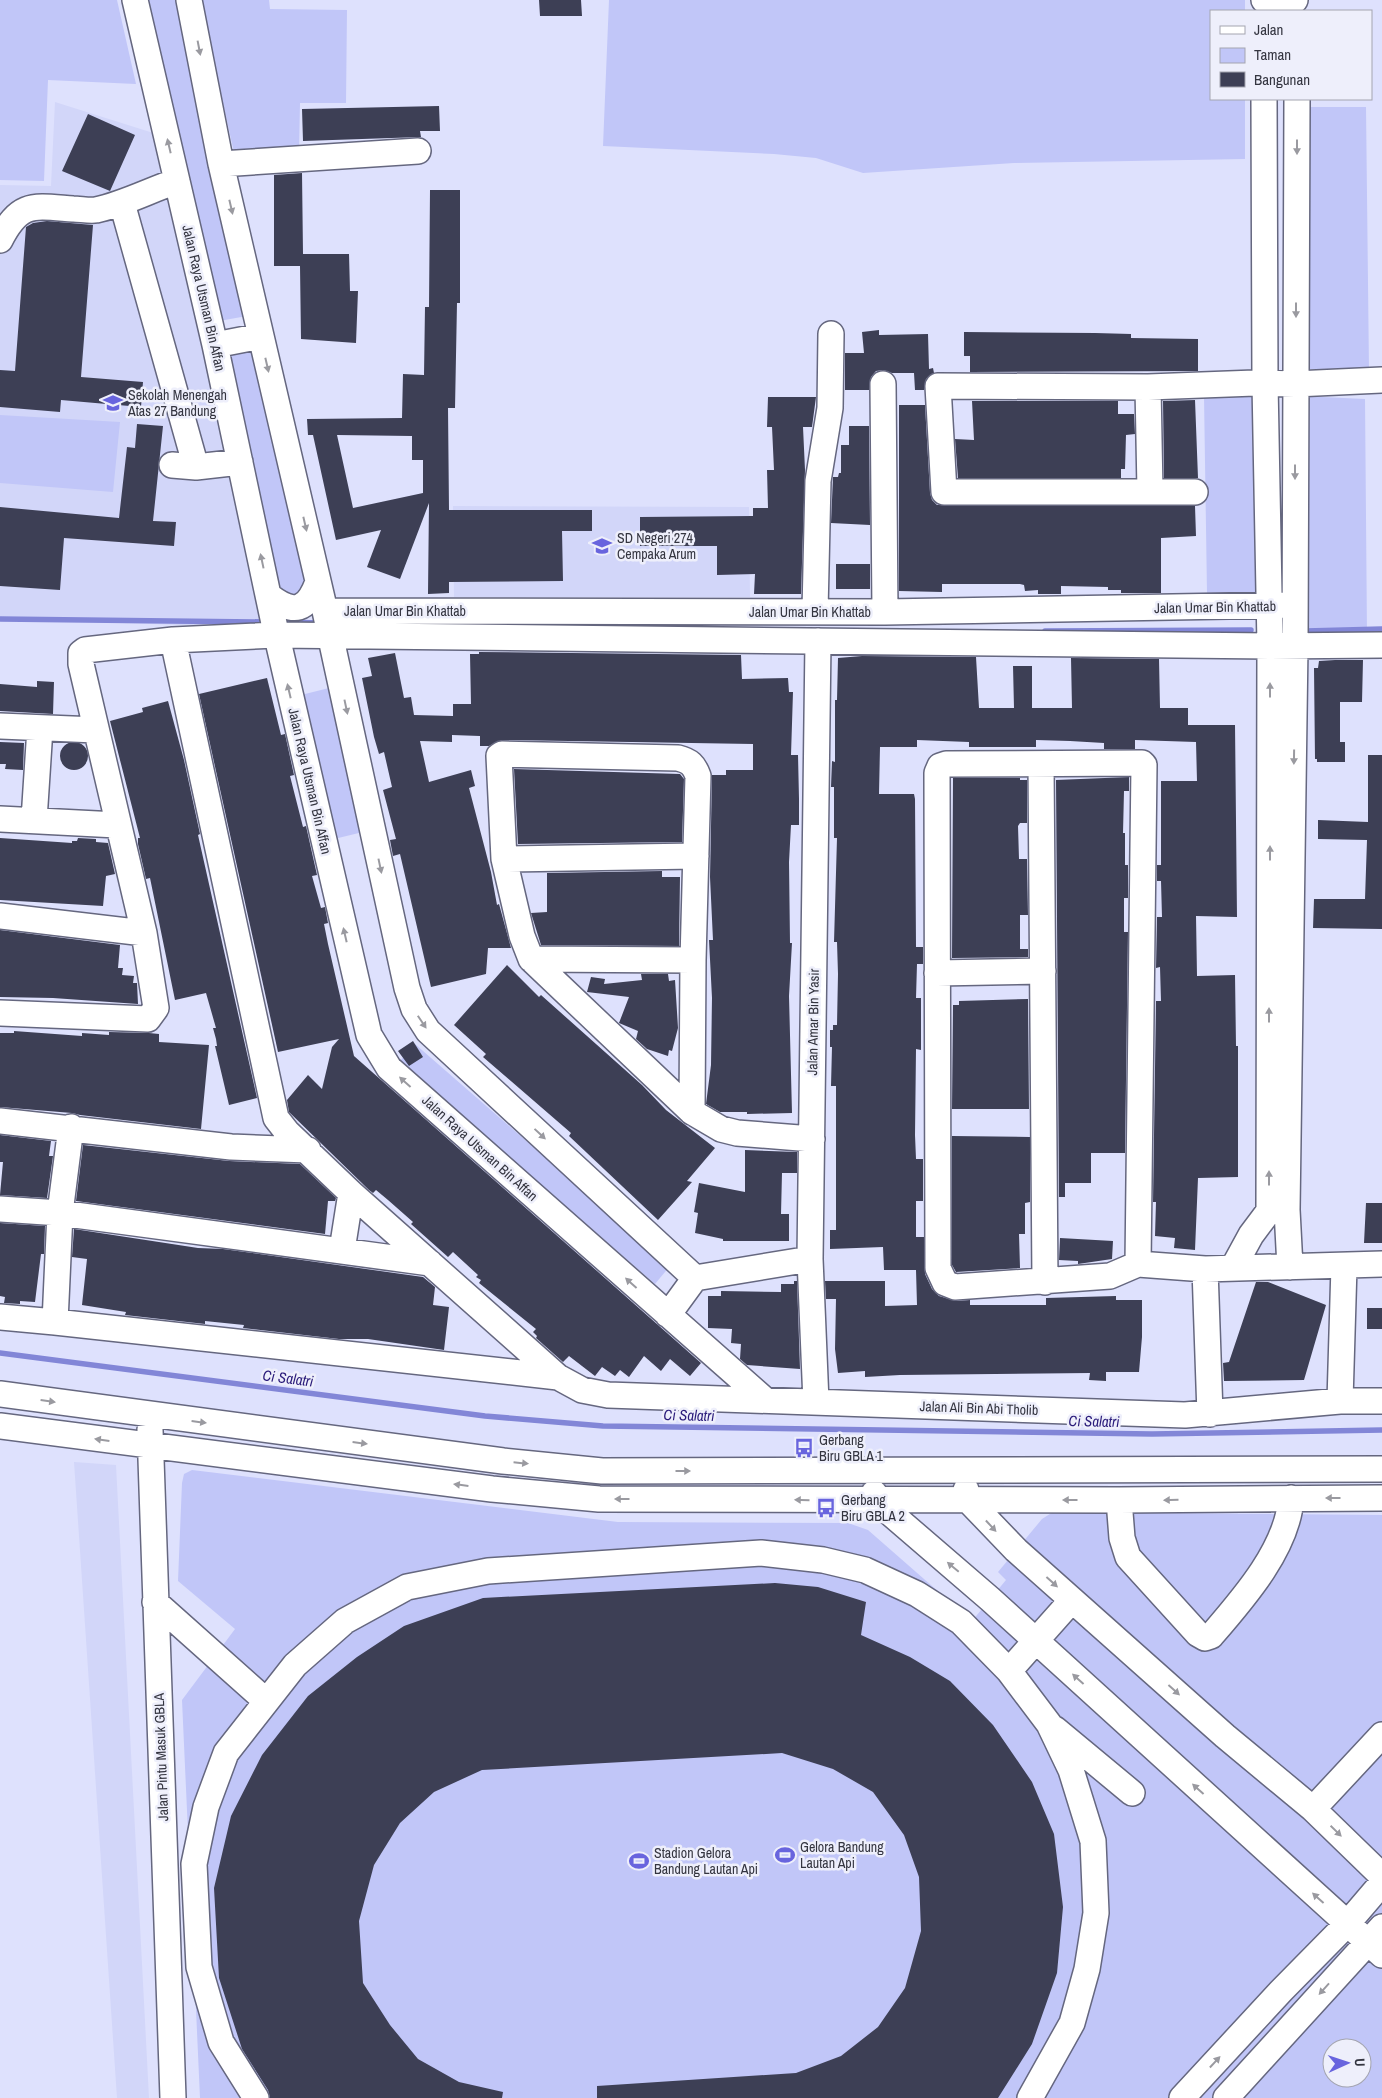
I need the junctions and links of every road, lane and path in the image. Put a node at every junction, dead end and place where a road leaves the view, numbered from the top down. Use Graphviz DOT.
graph roads {
  1 [pos="135,0"];
  2 [pos="189,0"];
  3 [pos="1264,0"];
  4 [pos="1296,0"];
  5 [pos="1264,100"];
  6 [pos="1297,100"];
  7 [pos="418,151"];
  8 [pos="221,164"];
  9 [pos="167,184"];
  10 [pos="122,203"];
  11 [pos="0,240"];
  12 [pos="831,334"];
  13 [pos="261,336"];
  14 [pos="216,345"];
  15 [pos="1382,380"];
  16 [pos="1265,383"];
  17 [pos="883,384"];
  18 [pos="1295,384"];
  19 [pos="1148,387"];
  20 [pos="240,462"];
  21 [pos="1150,491"];
  22 [pos="1195,492"];
  23 [pos="318,582"];
  24 [pos="1295,605"];
  25 [pos="1268,606"];
  26 [pos="810,611"];
  27 [pos="885,612"];
  28 [pos="273,617"];
  29 [pos="327,622"];
  30 [pos="174,640"];
  31 [pos="811,641"];
  32 [pos="1382,645"];
  33 [pos="1270,646"];
  34 [pos="1295,646"];
  35 [pos="0,726"];
  36 [pos="40,728"];
  37 [pos="96,730"];
  38 [pos="1041,764"];
  39 [pos="0,819"];
  40 [pos="34,820"];
  41 [pos="117,825"];
  42 [pos="696,856"];
  43 [pos="504,858"];
  44 [pos="0,916"];
  45 [pos="144,933"];
  46 [pos="530,959"];
  47 [pos="692,960"];
  48 [pos="1043,971"];
  49 [pos="937,973"];
  50 [pos="0,1013"];
  51 [pos="272,1106"];
  52 [pos="692,1112"];
  53 [pos="0,1121"];
  54 [pos="70,1127"];
  55 [pos="812,1139"];
  56 [pos="262,1150"];
  57 [pos="308,1150"];
  58 [pos="351,1193"];
  59 [pos="0,1209"];
  60 [pos="1278,1211"];
  61 [pos="60,1214"];
  62 [pos="342,1250"];
  63 [pos="810,1259"];
  64 [pos="430,1263"];
  65 [pos="1138,1264"];
  66 [pos="1382,1264"];
  67 [pos="1344,1266"];
  68 [pos="1290,1267"];
  69 [pos="1233,1268"];
  70 [pos="1205,1269"];
  71 [pos="695,1278"];
  72 [pos="1045,1282"];
  73 [pos="668,1315"];
  74 [pos="0,1317"];
  75 [pos="55,1322"];
  76 [pos="558,1377"];
  77 [pos="0,1394"];
  78 [pos="765,1400"];
  79 [pos="1340,1401"];
  80 [pos="1382,1401"];
  81 [pos="816,1402"];
  82 [pos="1210,1414"];
  83 [pos="151,1416"];
  84 [pos="0,1426"];
  85 [pos="150,1446"];
  86 [pos="1382,1469"];
  87 [pos="873,1470"];
  88 [pos="963,1470"];
  89 [pos="1291,1498"];
  90 [pos="1382,1498"];
  91 [pos="875,1500"];
  92 [pos="968,1500"];
  93 [pos="1119,1500"];
  94 [pos="1072,1600"];
  95 [pos="155,1602"];
  96 [pos="1036,1640"];
  97 [pos="1009,1671"];
  98 [pos="266,1700"];
  99 [pos="1050,1724"];
  100 [pos="1382,1735"];
  101 [pos="1132,1792"];
  102 [pos="1313,1809"];
  103 [pos="1382,1876"];
  104 [pos="1382,1883"];
  105 [pos="1347,1924"];
  106 [pos="1377,1942"];
  107 [pos="1281,1991"];
  108 [pos="1304,2010"];
  109 [pos="1033,2097"];
  110 [pos="173,2098"];
  111 [pos="256,2098"];
  112 [pos="1182,2098"];
  113 [pos="1226,2098"];
  9 -- 1 [label="street, Jalan Raya Utsman Bin Affan, one-way"];
  2 -- 8 [label="street, one-way"];
  3 -- 4 [label="street"];
  5 -- 16 [label="street"];
  6 -- 18 [label="street, one-way"];
  7 -- 8 [label="street"];
  8 -- 13 [label="street, one-way"];
  9 -- 10 [label="street"];
  9 -- 14 [label="street, Jalan Raya Utsman Bin Affan"];
  10 -- 11 [label="street"];
  10 -- 20 [label="street"];
  12 -- 26 [label="street, Jalan Amar Bin Yasir"];
  13 -- 14 [label="street"];
  13 -- 23 [label="street, one-way"];
  14 -- 20 [label="street, Jalan Raya Utsman Bin Affan"];
  15 -- 18 [label="street"];
  16 -- 18 [label="street"];
  16 -- 19 [label="street"];
  16 -- 25 [label="street"];
  17 -- 27 [label="street"];
  18 -- 24 [label="street, one-way"];
  19 -- 21 [label="street"];
  19 -- 21 [label="street"];
  28 -- 20 [label="street, Jalan Raya Utsman Bin Affan, one-way"];
  21 -- 22 [label="street"];
  23 -- 28 [label="street"];
  23 -- 29 [label="street"];
  24 -- 25 [label="street, Jalan Umar Bin Khattab"];
  24 -- 34 [label="street"];
  25 -- 27 [label="street, Jalan Umar Bin Khattab"];
  25 -- 33 [label="street"];
  26 -- 27 [label="street, Jalan Umar Bin Khattab"];
  26 -- 29 [label="street, Jalan Umar Bin Khattab"];
  26 -- 31 [label="street, Jalan Amar Bin Yasir"];
  28 -- 29 [label="street"];
  28 -- 30 [label="street"];
  73 -- 28 [label="street, Jalan Raya Utsman Bin Affan, one-way"];
  29 -- 31 [label="street, Jalan Umar Bin Khattab"];
  29 -- 71 [label="street, one-way"];
  30 -- 37 [label="street"];
  30 -- 51 [label="street"];
  31 -- 33 [label="street, Jalan Umar Bin Khattab"];
  31 -- 55 [label="street, Jalan Amar Bin Yasir"];
  32 -- 34 [label="street, Jalan Umar Bin Khattab"];
  33 -- 34 [label="street, Jalan Umar Bin Khattab"];
  60 -- 33 [label="street, one-way"];
  34 -- 60 [label="street, one-way"];
  35 -- 36 [label="street"];
  36 -- 37 [label="street"];
  36 -- 40 [label="street"];
  37 -- 41 [label="street"];
  38 -- 48 [label="street"];
  38 -- 49 [label="street"];
  38 -- 65 [label="street"];
  39 -- 40 [label="street"];
  40 -- 41 [label="street"];
  41 -- 45 [label="street"];
  42 -- 43 [label="street"];
  42 -- 43 [label="street"];
  42 -- 47 [label="street"];
  43 -- 46 [label="street"];
  44 -- 45 [label="street"];
  45 -- 50 [label="street"];
  46 -- 47 [label="street"];
  46 -- 52 [label="street"];
  47 -- 52 [label="street"];
  48 -- 49 [label="street"];
  48 -- 72 [label="street"];
  49 -- 72 [label="street"];
  51 -- 56 [label="street"];
  51 -- 57 [label="street"];
  52 -- 55 [label="street"];
  53 -- 54 [label="street"];
  54 -- 56 [label="street"];
  54 -- 61 [label="street"];
  55 -- 63 [label="street, Jalan Amar Bin Yasir"];
  56 -- 57 [label="street"];
  57 -- 58 [label="street"];
  58 -- 62 [label="street"];
  58 -- 64 [label="street"];
  59 -- 61 [label="street"];
  60 -- 68 [label="street"];
  60 -- 69 [label="street"];
  61 -- 62 [label="street"];
  61 -- 75 [label="street"];
  62 -- 64 [label="street"];
  63 -- 71 [label="street"];
  63 -- 81 [label="street, Jalan Amar Bin Yasir"];
  64 -- 76 [label="street"];
  65 -- 70 [label="street"];
  65 -- 72 [label="street"];
  66 -- 67 [label="street"];
  67 -- 68 [label="street"];
  67 -- 79 [label="street"];
  68 -- 69 [label="street"];
  69 -- 70 [label="street"];
  70 -- 82 [label="street"];
  71 -- 73 [label="street"];
  73 -- 78 [label="street, Jalan Raya Utsman Bin Affan"];
  74 -- 75 [label="street"];
  75 -- 76 [label="street"];
  76 -- 78 [label="street, Jalan Ali Bin Abi Tholib"];
  77 -- 83 [label="street, one-way"];
  78 -- 81 [label="street, Jalan Ali Bin Abi Tholib"];
  79 -- 80 [label="street, Jalan Ali Bin Abi Tholib"];
  79 -- 82 [label="street, Jalan Ali Bin Abi Tholib"];
  81 -- 82 [label="street, Jalan Ali Bin Abi Tholib"];
  83 -- 85 [label="street, Jalan Pintu Masuk GBLA"];
  83 -- 87 [label="street, one-way"];
  85 -- 84 [label="street, one-way"];
  91 -- 85 [label="street, one-way"];
  85 -- 95 [label="street, Jalan Pintu Masuk GBLA"];
  86 -- 88 [label="street"];
  87 -- 88 [label="street"];
  87 -- 91 [label="street"];
  88 -- 92 [label="street"];
  90 -- 89 [label="street, one-way"];
  89 -- 93 [label="street, one-way"];
  89 -- 93 [label="street"];
  91 -- 92 [label="street"];
  96 -- 91 [label="street, one-way"];
  93 -- 92 [label="street, one-way"];
  92 -- 94 [label="street, one-way"];
  94 -- 96 [label="street"];
  94 -- 102 [label="street, one-way"];
  95 -- 98 [label="street"];
  95 -- 110 [label="street, Jalan Pintu Masuk GBLA"];
  96 -- 97 [label="street"];
  105 -- 96 [label="street, one-way"];
  97 -- 98 [label="street"];
  97 -- 99 [label="street"];
  98 -- 111 [label="street"];
  99 -- 101 [label="street"];
  99 -- 109 [label="street"];
  100 -- 102 [label="street"];
  102 -- 103 [label="street, one-way"];
  104 -- 105 [label="street"];
  105 -- 106 [label="street"];
  105 -- 107 [label="street"];
  106 -- 108 [label="street, one-way"];
  107 -- 108 [label="street"];
  112 -- 107 [label="street, one-way"];
  108 -- 113 [label="street"];
}
